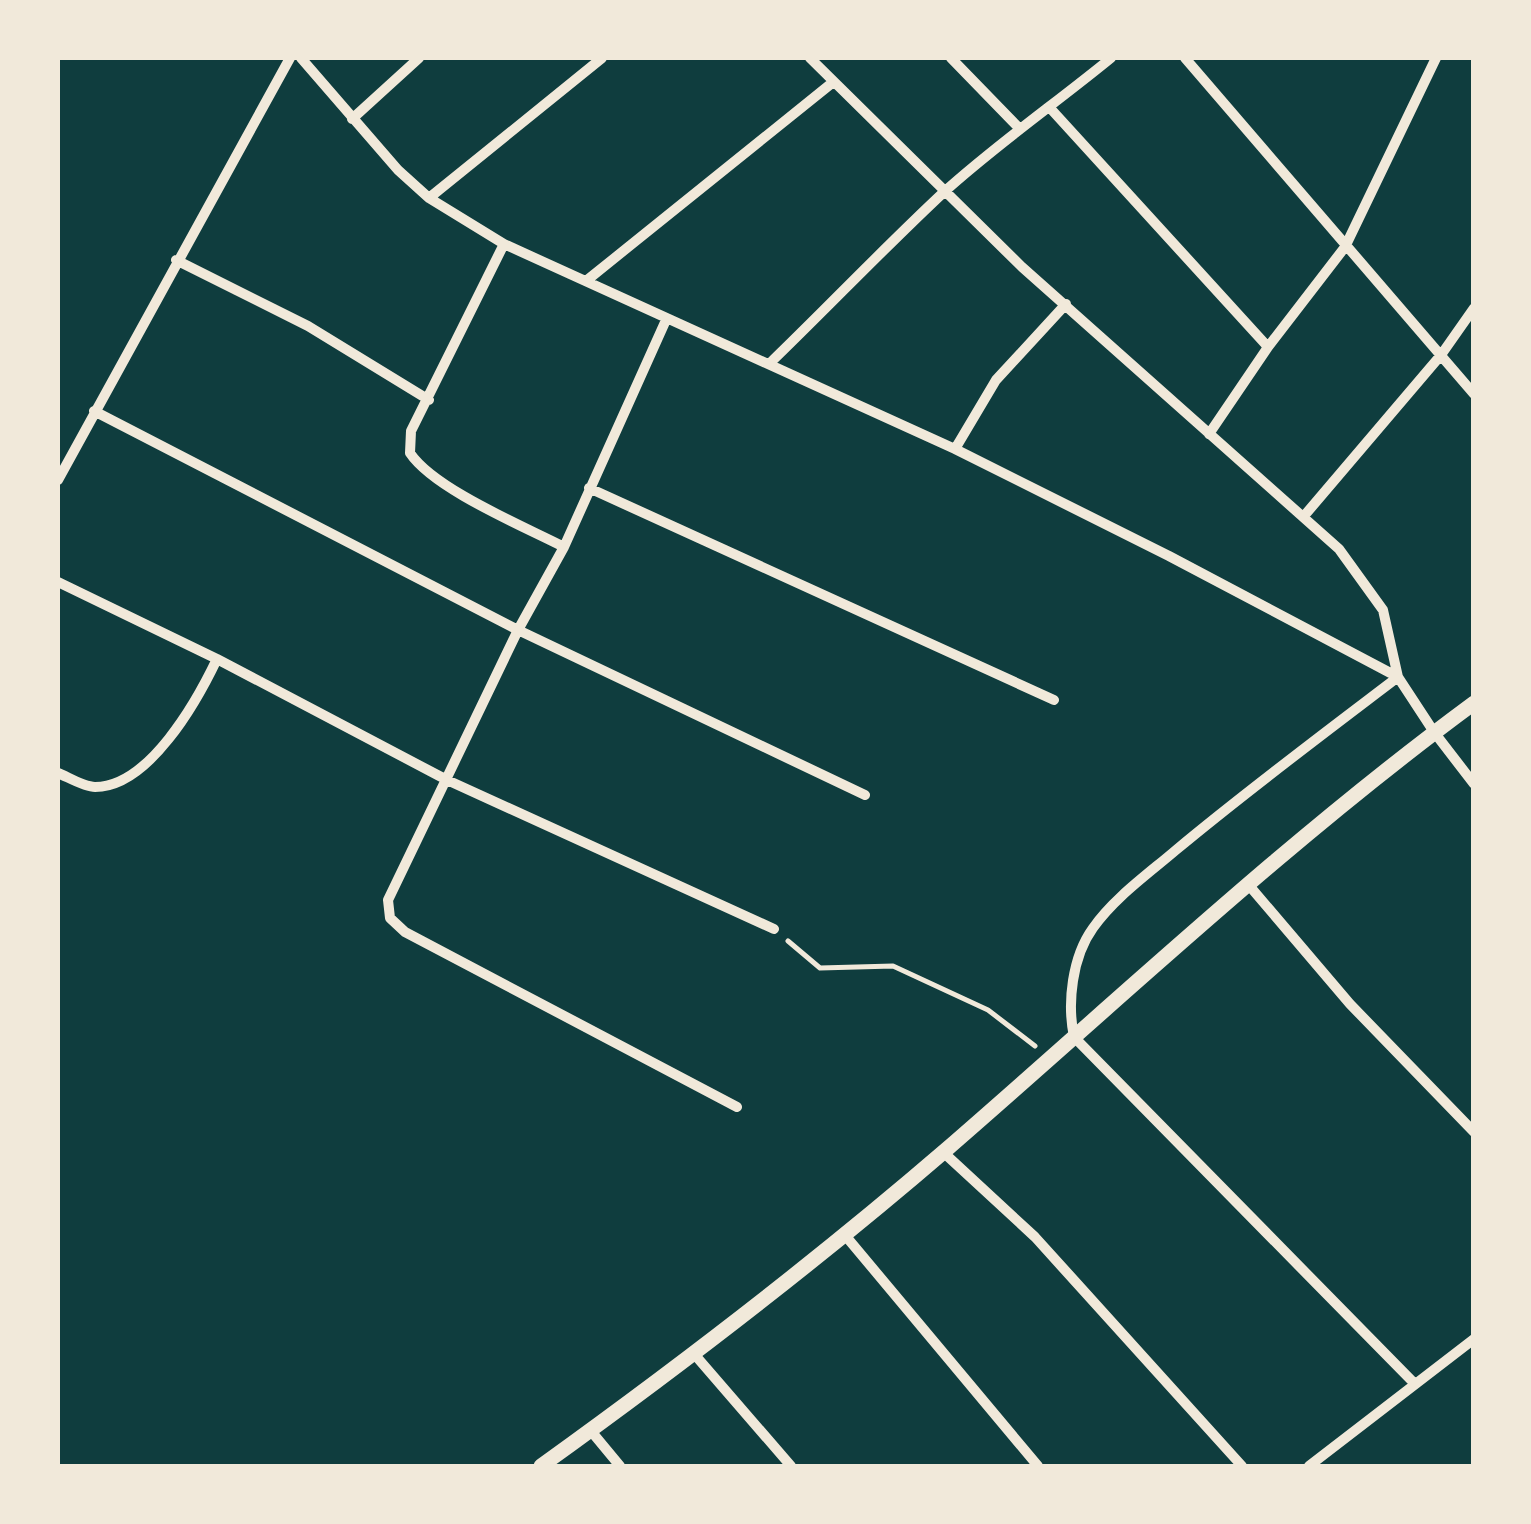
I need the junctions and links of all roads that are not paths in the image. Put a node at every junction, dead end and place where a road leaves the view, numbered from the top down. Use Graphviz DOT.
graph roads {
  1 [pos="290,58"];
  2 [pos="302,58"];
  3 [pos="419,58"];
  4 [pos="602,58"];
  5 [pos="810,58"];
  6 [pos="951,58"];
  7 [pos="1111,58"];
  8 [pos="1185,58"];
  9 [pos="1436,58"];
  10 [pos="832,82"];
  11 [pos="1050,108"];
  12 [pos="352,119"];
  13 [pos="1019,128"];
  14 [pos="944,192"];
  15 [pos="429,198"];
  16 [pos="504,244"];
  17 [pos="1345,248"];
  18 [pos="176,260"];
  19 [pos="586,281"];
  20 [pos="1066,304"];
  21 [pos="1474,308"];
  22 [pos="666,320"];
  23 [pos="1268,348"];
  24 [pos="1442,355"];
  25 [pos="769,364"];
  26 [pos="1474,394"];
  27 [pos="429,400"];
  28 [pos="94,411"];
  29 [pos="1209,434"];
  30 [pos="954,449"];
  31 [pos="58,480"];
  32 [pos="588,488"];
  33 [pos="1304,516"];
  34 [pos="564,547"];
  35 [pos="58,582"];
  36 [pos="518,630"];
  37 [pos="217,659"];
  38 [pos="1398,677"];
  39 [pos="1054,700"];
  40 [pos="1474,704"];
  41 [pos="1434,732"];
  42 [pos="58,773"];
  43 [pos="447,780"];
  44 [pos="1474,784"];
  45 [pos="864,795"];
  46 [pos="1247,884"];
  47 [pos="774,929"];
  48 [pos="1074,1037"];
  49 [pos="737,1107"];
  50 [pos="1474,1132"];
  51 [pos="944,1152"];
  52 [pos="844,1234"];
  53 [pos="1474,1339"];
  54 [pos="695,1355"];
  55 [pos="1414,1383"];
  56 [pos="591,1431"];
  57 [pos="541,1466"];
  58 [pos="620,1466"];
  59 [pos="791,1466"];
  60 [pos="1038,1466"];
  61 [pos="1242,1466"];
  62 [pos="1309,1466"];
  1 -- 18 [label="street"];
  2 -- 12 [label="street"];
  3 -- 12 [label="street"];
  4 -- 15 [label="street"];
  5 -- 10 [label="street"];
  6 -- 13 [label="street"];
  7 -- 11 [label="street"];
  8 -- 17 [label="street"];
  9 -- 17 [label="street"];
  10 -- 14 [label="street"];
  10 -- 19 [label="street"];
  11 -- 13 [label="street"];
  11 -- 23 [label="street"];
  12 -- 15 [label="street"];
  13 -- 14 [label="street"];
  14 -- 20 [label="street"];
  14 -- 25 [label="street"];
  15 -- 16 [label="street"];
  16 -- 19 [label="street"];
  16 -- 27 [label="street"];
  17 -- 23 [label="street"];
  17 -- 24 [label="street"];
  18 -- 27 [label="street"];
  18 -- 28 [label="street"];
  19 -- 22 [label="street"];
  20 -- 29 [label="street"];
  20 -- 30 [label="street"];
  21 -- 24 [label="street"];
  22 -- 25 [label="street"];
  22 -- 32 [label="street"];
  23 -- 29 [label="street"];
  24 -- 26 [label="street"];
  24 -- 33 [label="street"];
  25 -- 30 [label="street"];
  27 -- 34 [label="street"];
  28 -- 31 [label="street"];
  28 -- 36 [label="street"];
  29 -- 33 [label="street"];
  30 -- 38 [label="street"];
  32 -- 34 [label="street"];
  32 -- 39 [label="street"];
  33 -- 38 [label="street"];
  34 -- 36 [label="street"];
  35 -- 37 [label="street"];
  36 -- 43 [label="street"];
  36 -- 45 [label="street"];
  37 -- 42 [label="street"];
  37 -- 43 [label="street"];
  38 -- 41 [label="street"];
  38 -- 48 [label="street"];
  40 -- 41 [label="street"];
  41 -- 44 [label="street"];
  41 -- 46 [label="street"];
  43 -- 47 [label="street"];
  43 -- 49 [label="street"];
  46 -- 48 [label="street"];
  46 -- 50 [label="street"];
  48 -- 51 [label="street"];
  48 -- 55 [label="street"];
  51 -- 52 [label="street"];
  51 -- 61 [label="street"];
  52 -- 54 [label="street"];
  52 -- 60 [label="street"];
  53 -- 55 [label="street"];
  54 -- 56 [label="street"];
  54 -- 59 [label="street"];
  55 -- 62 [label="street"];
  56 -- 57 [label="street"];
  56 -- 58 [label="street"];
}
